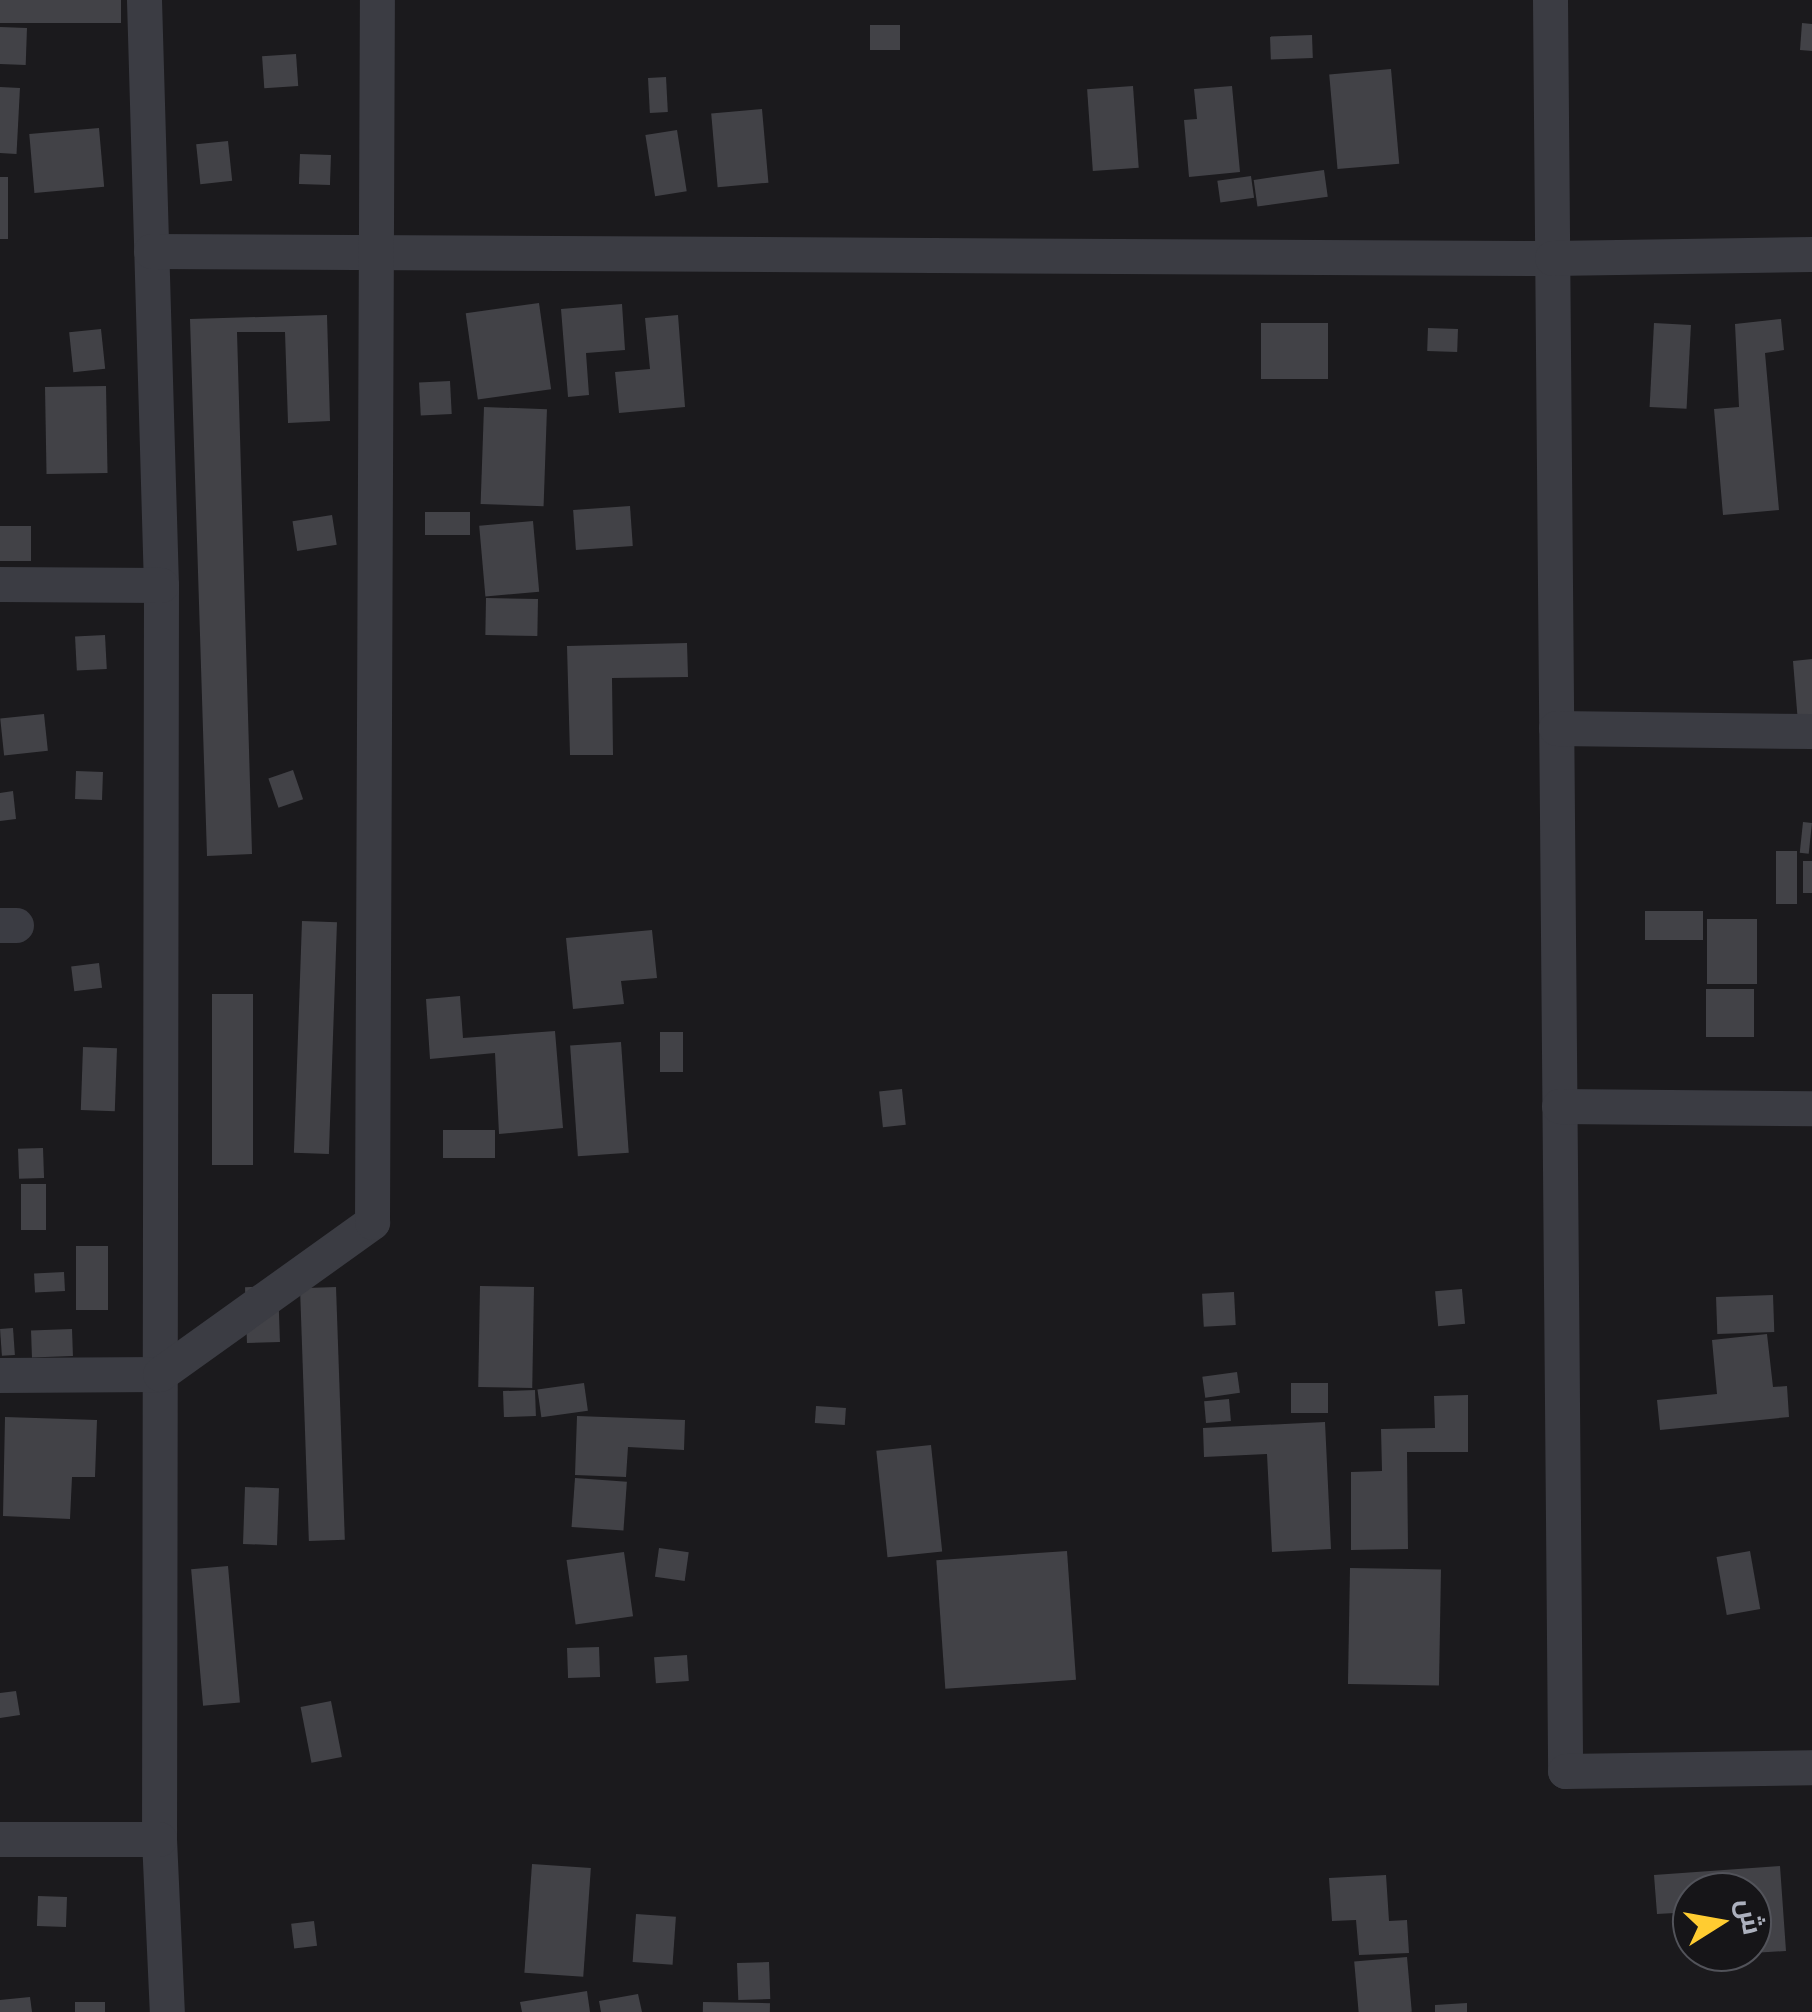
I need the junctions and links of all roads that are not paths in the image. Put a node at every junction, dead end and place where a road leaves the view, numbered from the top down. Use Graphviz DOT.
graph roads {
  1 [pos="144,0"];
  2 [pos="377,0"];
  3 [pos="1550,0"];
  4 [pos="151,251"];
  5 [pos="376,252"];
  6 [pos="1812,254"];
  7 [pos="1552,258"];
  8 [pos="0,584"];
  9 [pos="160,585"];
  10 [pos="1556,728"];
  11 [pos="1812,731"];
  12 [pos="1559,1106"];
  13 [pos="1812,1108"];
  14 [pos="160,1374"];
  15 [pos="0,1375"];
  16 [pos="1812,1767"];
  17 [pos="160,1838"];
  18 [pos="0,1839"];
  19 [pos="167,2012"];
  1 -- 4 [label="street"];
  2 -- 5 [label="street"];
  3 -- 7 [label="street"];
  4 -- 5 [label="street"];
  4 -- 9 [label="street"];
  5 -- 7 [label="street"];
  5 -- 14 [label="street"];
  6 -- 7 [label="street"];
  7 -- 10 [label="street"];
  8 -- 9 [label="street"];
  9 -- 14 [label="street"];
  10 -- 11 [label="street"];
  10 -- 12 [label="street"];
  12 -- 13 [label="street"];
  12 -- 16 [label="street"];
  14 -- 15 [label="street"];
  14 -- 17 [label="street"];
  17 -- 18 [label="street"];
  17 -- 19 [label="street"];
}
